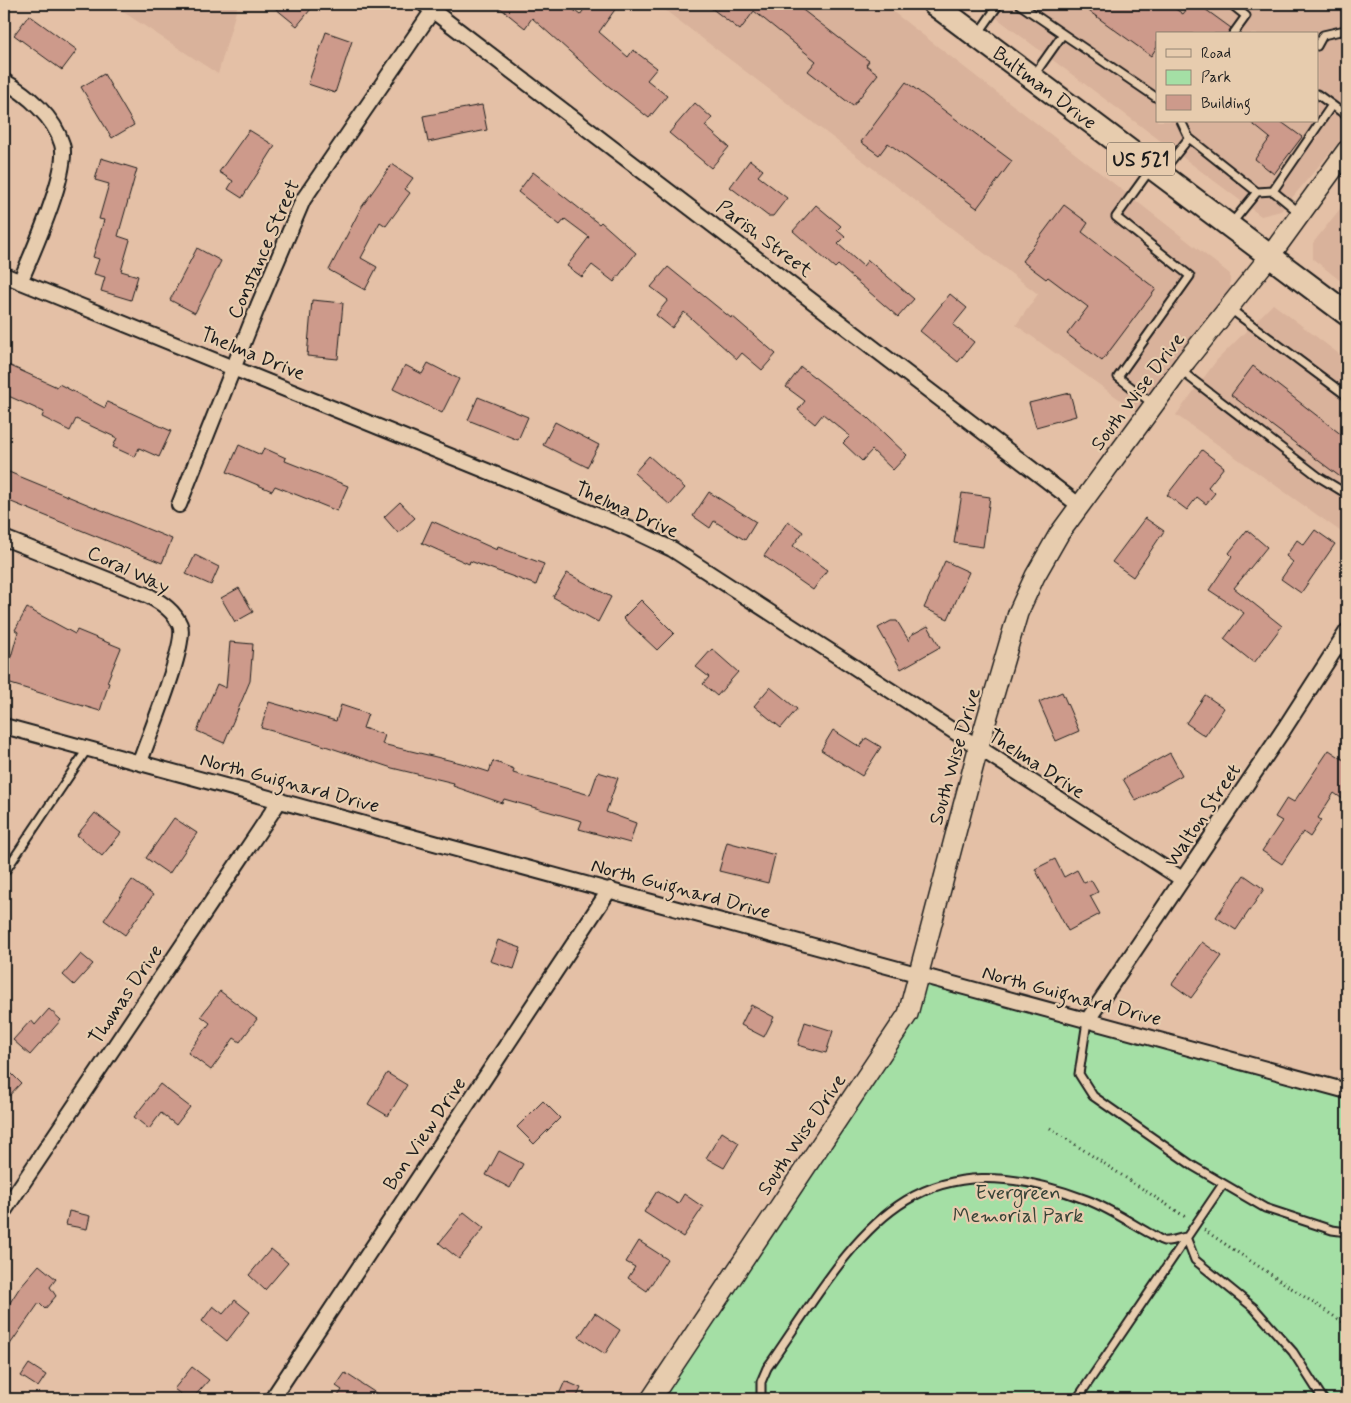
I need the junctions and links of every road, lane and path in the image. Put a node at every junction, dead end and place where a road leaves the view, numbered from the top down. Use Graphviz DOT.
graph roads {
  1 [pos="934,4"];
  2 [pos="999,4"];
  3 [pos="1018,4"];
  4 [pos="1231,4"];
  5 [pos="431,6"];
  6 [pos="1345,30"];
  7 [pos="1234,32"];
  8 [pos="1063,34"];
  9 [pos="977,35"];
  10 [pos="1318,44"];
  11 [pos="1033,77"];
  12 [pos="4,81"];
  13 [pos="1318,95"];
  14 [pos="1156,97"];
  15 [pos="1332,105"];
  16 [pos="1347,116"];
  17 [pos="1181,122"];
  18 [pos="1189,138"];
  19 [pos="1347,150"];
  20 [pos="1156,171"];
  21 [pos="1273,191"];
  22 [pos="1257,192"];
  23 [pos="1301,214"];
  24 [pos="1229,226"];
  25 [pos="1270,256"];
  26 [pos="4,275"];
  27 [pos="20,282"];
  28 [pos="1228,308"];
  29 [pos="1347,314"];
  30 [pos="234,367"];
  31 [pos="1180,369"];
  32 [pos="1347,396"];
  33 [pos="1154,405"];
  34 [pos="1347,494"];
  35 [pos="179,505"];
  36 [pos="1080,506"];
  37 [pos="4,538"];
  38 [pos="1347,631"];
  39 [pos="4,726"];
  40 [pos="88,748"];
  41 [pos="978,749"];
  42 [pos="140,762"];
  43 [pos="280,800"];
  44 [pos="4,873"];
  45 [pos="1182,879"];
  46 [pos="610,890"];
  47 [pos="920,974"];
  48 [pos="1087,1021"];
  49 [pos="1347,1091"];
  50 [pos="1050,1128"];
  51 [pos="1223,1184"];
  52 [pos="4,1211"];
  53 [pos="1195,1224"];
  54 [pos="1347,1232"];
  55 [pos="1186,1237"];
  56 [pos="1347,1325"];
  57 [pos="272,1399"];
  58 [pos="652,1399"];
  59 [pos="762,1399"];
  60 [pos="1077,1399"];
  61 [pos="1323,1399"];
  1 -- 9 [label="highway, Bultman Drive / US 521"];
  2 -- 9 [label="lane"];
  3 -- 8 [label="lane"];
  4 -- 7 [label="lane"];
  5 -- 30 [label="street, Constance Street"];
  5 -- 36 [label="street, Parish Street"];
  6 -- 10 [label="lane"];
  8 -- 11 [label="lane"];
  8 -- 14 [label="lane"];
  9 -- 11 [label="highway, Bultman Drive / US 521"];
  11 -- 20 [label="highway, Bultman Drive / US 521"];
  12 -- 27 [label="street"];
  13 -- 15 [label="lane"];
  15 -- 16 [label="lane"];
  15 -- 21 [label="lane"];
  17 -- 18 [label="lane"];
  18 -- 20 [label="lane"];
  18 -- 22 [label="lane"];
  19 -- 23 [label="main road, South Wise Drive"];
  20 -- 24 [label="highway, Bultman Drive / US 521"];
  20 -- 33 [label="lane"];
  21 -- 22 [label="lane"];
  21 -- 23 [label="lane"];
  22 -- 24 [label="lane"];
  23 -- 25 [label="main road, South Wise Drive"];
  24 -- 25 [label="highway, Bultman Drive / US 521"];
  25 -- 28 [label="main road, South Wise Drive"];
  25 -- 29 [label="highway, Bultman Drive / US 521"];
  26 -- 27 [label="street, Thelma Drive"];
  27 -- 30 [label="street, Thelma Drive"];
  28 -- 31 [label="main road, South Wise Drive"];
  28 -- 32 [label="lane"];
  30 -- 35 [label="street, Constance Street"];
  30 -- 41 [label="street, Thelma Drive"];
  31 -- 33 [label="main road, South Wise Drive"];
  31 -- 34 [label="lane"];
  33 -- 36 [label="main road, South Wise Drive"];
  36 -- 41 [label="main road, South Wise Drive"];
  37 -- 42 [label="street, Coral Way"];
  38 -- 45 [label="street, Walton Street"];
  39 -- 40 [label="street, North Guignard Drive"];
  40 -- 42 [label="street, North Guignard Drive"];
  40 -- 44 [label="lane"];
  41 -- 45 [label="street, Thelma Drive"];
  41 -- 47 [label="main road, South Wise Drive"];
  42 -- 43 [label="street, North Guignard Drive"];
  43 -- 46 [label="street, North Guignard Drive"];
  43 -- 52 [label="street, Thomas Drive"];
  45 -- 48 [label="street, Walton Street"];
  46 -- 47 [label="street, North Guignard Drive"];
  46 -- 57 [label="street, Bon View Drive"];
  47 -- 48 [label="street, North Guignard Drive"];
  47 -- 58 [label="main road, South Wise Drive"];
  48 -- 49 [label="street, North Guignard Drive"];
  48 -- 51 [label="lane"];
  50 -- 53 [label="path"];
  51 -- 53 [label="lane"];
  51 -- 54 [label="lane"];
  53 -- 55 [label="lane"];
  53 -- 56 [label="path"];
  55 -- 59 [label="lane"];
  55 -- 60 [label="lane"];
  55 -- 61 [label="lane"];
}
